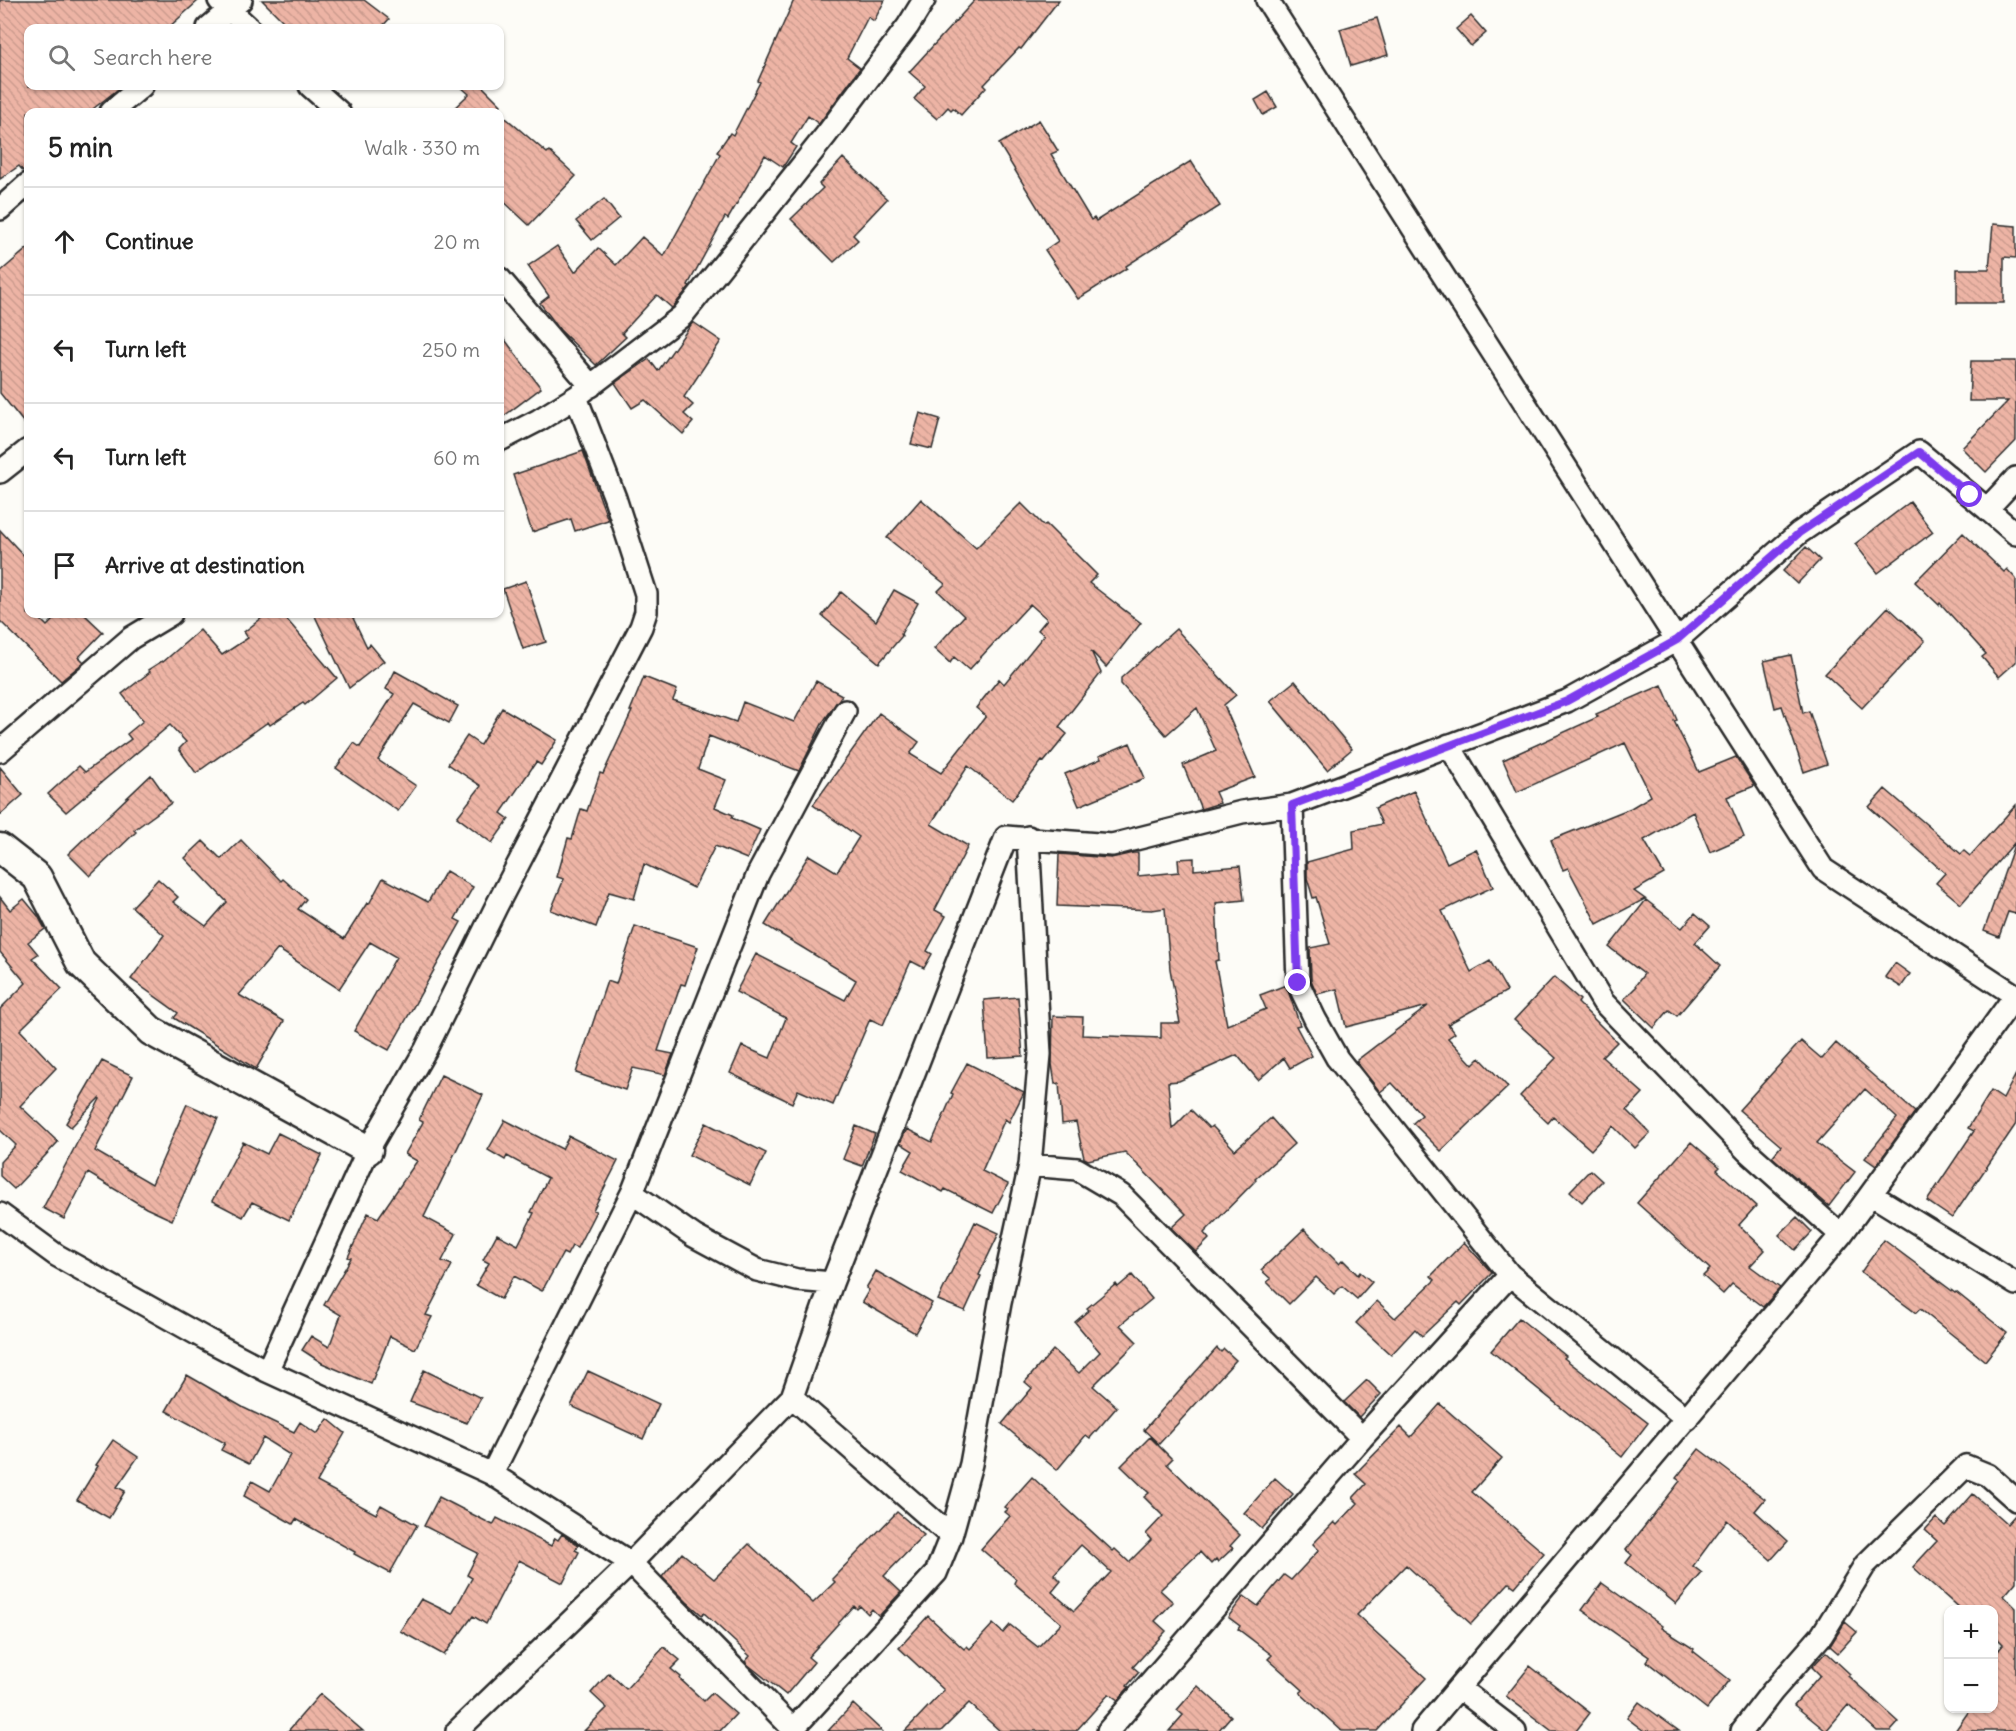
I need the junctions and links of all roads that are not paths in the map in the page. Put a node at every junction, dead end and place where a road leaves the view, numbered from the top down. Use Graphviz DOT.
graph roads {
  1 [pos="924,0"];
  2 [pos="1267,0"];
  3 [pos="229,3"];
  4 [pos="211,24"];
  5 [pos="246,24"];
  6 [pos="137,90"];
  7 [pos="314,90"];
  8 [pos="116,108"];
  9 [pos="335,108"];
  10 [pos="24,188"];
  11 [pos="0,209"];
  12 [pos="504,284"];
  13 [pos="583,392"];
  14 [pos="504,438"];
  15 [pos="24,453"];
  16 [pos="0,472"];
  17 [pos="2016,478"];
  18 [pos="1987,509"];
  19 [pos="2016,534"];
  20 [pos="164,618"];
  21 [pos="1677,640"];
  22 [pos="846,711"];
  23 [pos="1449,745"];
  24 [pos="0,751"];
  25 [pos="1292,805"];
  26 [pos="1028,837"];
  27 [pos="0,848"];
  28 [pos="2016,996"];
  29 [pos="368,1150"];
  30 [pos="1030,1165"];
  31 [pos="632,1193"];
  32 [pos="1872,1195"];
  33 [pos="0,1214"];
  34 [pos="1841,1234"];
  35 [pos="1510,1275"];
  36 [pos="832,1283"];
  37 [pos="2016,1284"];
  38 [pos="267,1371"];
  39 [pos="792,1396"];
  40 [pos="1687,1419"];
  41 [pos="1362,1438"];
  42 [pos="492,1474"];
  43 [pos="2016,1500"];
  44 [pos="951,1536"];
  45 [pos="631,1563"];
  46 [pos="1459,1688"];
  47 [pos="794,1730"];
  48 [pos="1748,1730"];
  49 [pos="457,1731"];
  50 [pos="1108,1731"];
  51 [pos="1422,1731"];
  52 [pos="1515,1731"];
  1 -- 13 [label="street"];
  2 -- 21 [label="street"];
  3 -- 4 [label="street"];
  3 -- 5 [label="street"];
  6 -- 8 [label="street"];
  7 -- 9 [label="street"];
  10 -- 11 [label="street"];
  12 -- 13 [label="street"];
  13 -- 14 [label="street"];
  13 -- 29 [label="street"];
  15 -- 16 [label="street"];
  17 -- 18 [label="street"];
  18 -- 19 [label="street"];
  18 -- 21 [label="street"];
  20 -- 24 [label="street"];
  21 -- 23 [label="street"];
  21 -- 28 [label="street"];
  22 -- 31 [label="street"];
  23 -- 25 [label="street"];
  23 -- 34 [label="street"];
  25 -- 26 [label="street"];
  25 -- 35 [label="street"];
  26 -- 30 [label="street"];
  26 -- 36 [label="street"];
  27 -- 29 [label="street"];
  28 -- 32 [label="street"];
  29 -- 38 [label="street"];
  30 -- 41 [label="street"];
  30 -- 44 [label="street"];
  31 -- 36 [label="street"];
  31 -- 42 [label="street"];
  32 -- 34 [label="street"];
  32 -- 37 [label="street"];
  33 -- 38 [label="street"];
  34 -- 40 [label="street"];
  35 -- 40 [label="street"];
  35 -- 41 [label="street"];
  36 -- 39 [label="street"];
  38 -- 42 [label="street"];
  39 -- 44 [label="street"];
  39 -- 45 [label="street"];
  40 -- 46 [label="street"];
  41 -- 50 [label="street"];
  42 -- 45 [label="street"];
  43 -- 48 [label="street"];
  44 -- 47 [label="street"];
  45 -- 47 [label="street"];
  45 -- 49 [label="street"];
  46 -- 51 [label="street"];
  46 -- 52 [label="street"];
}
